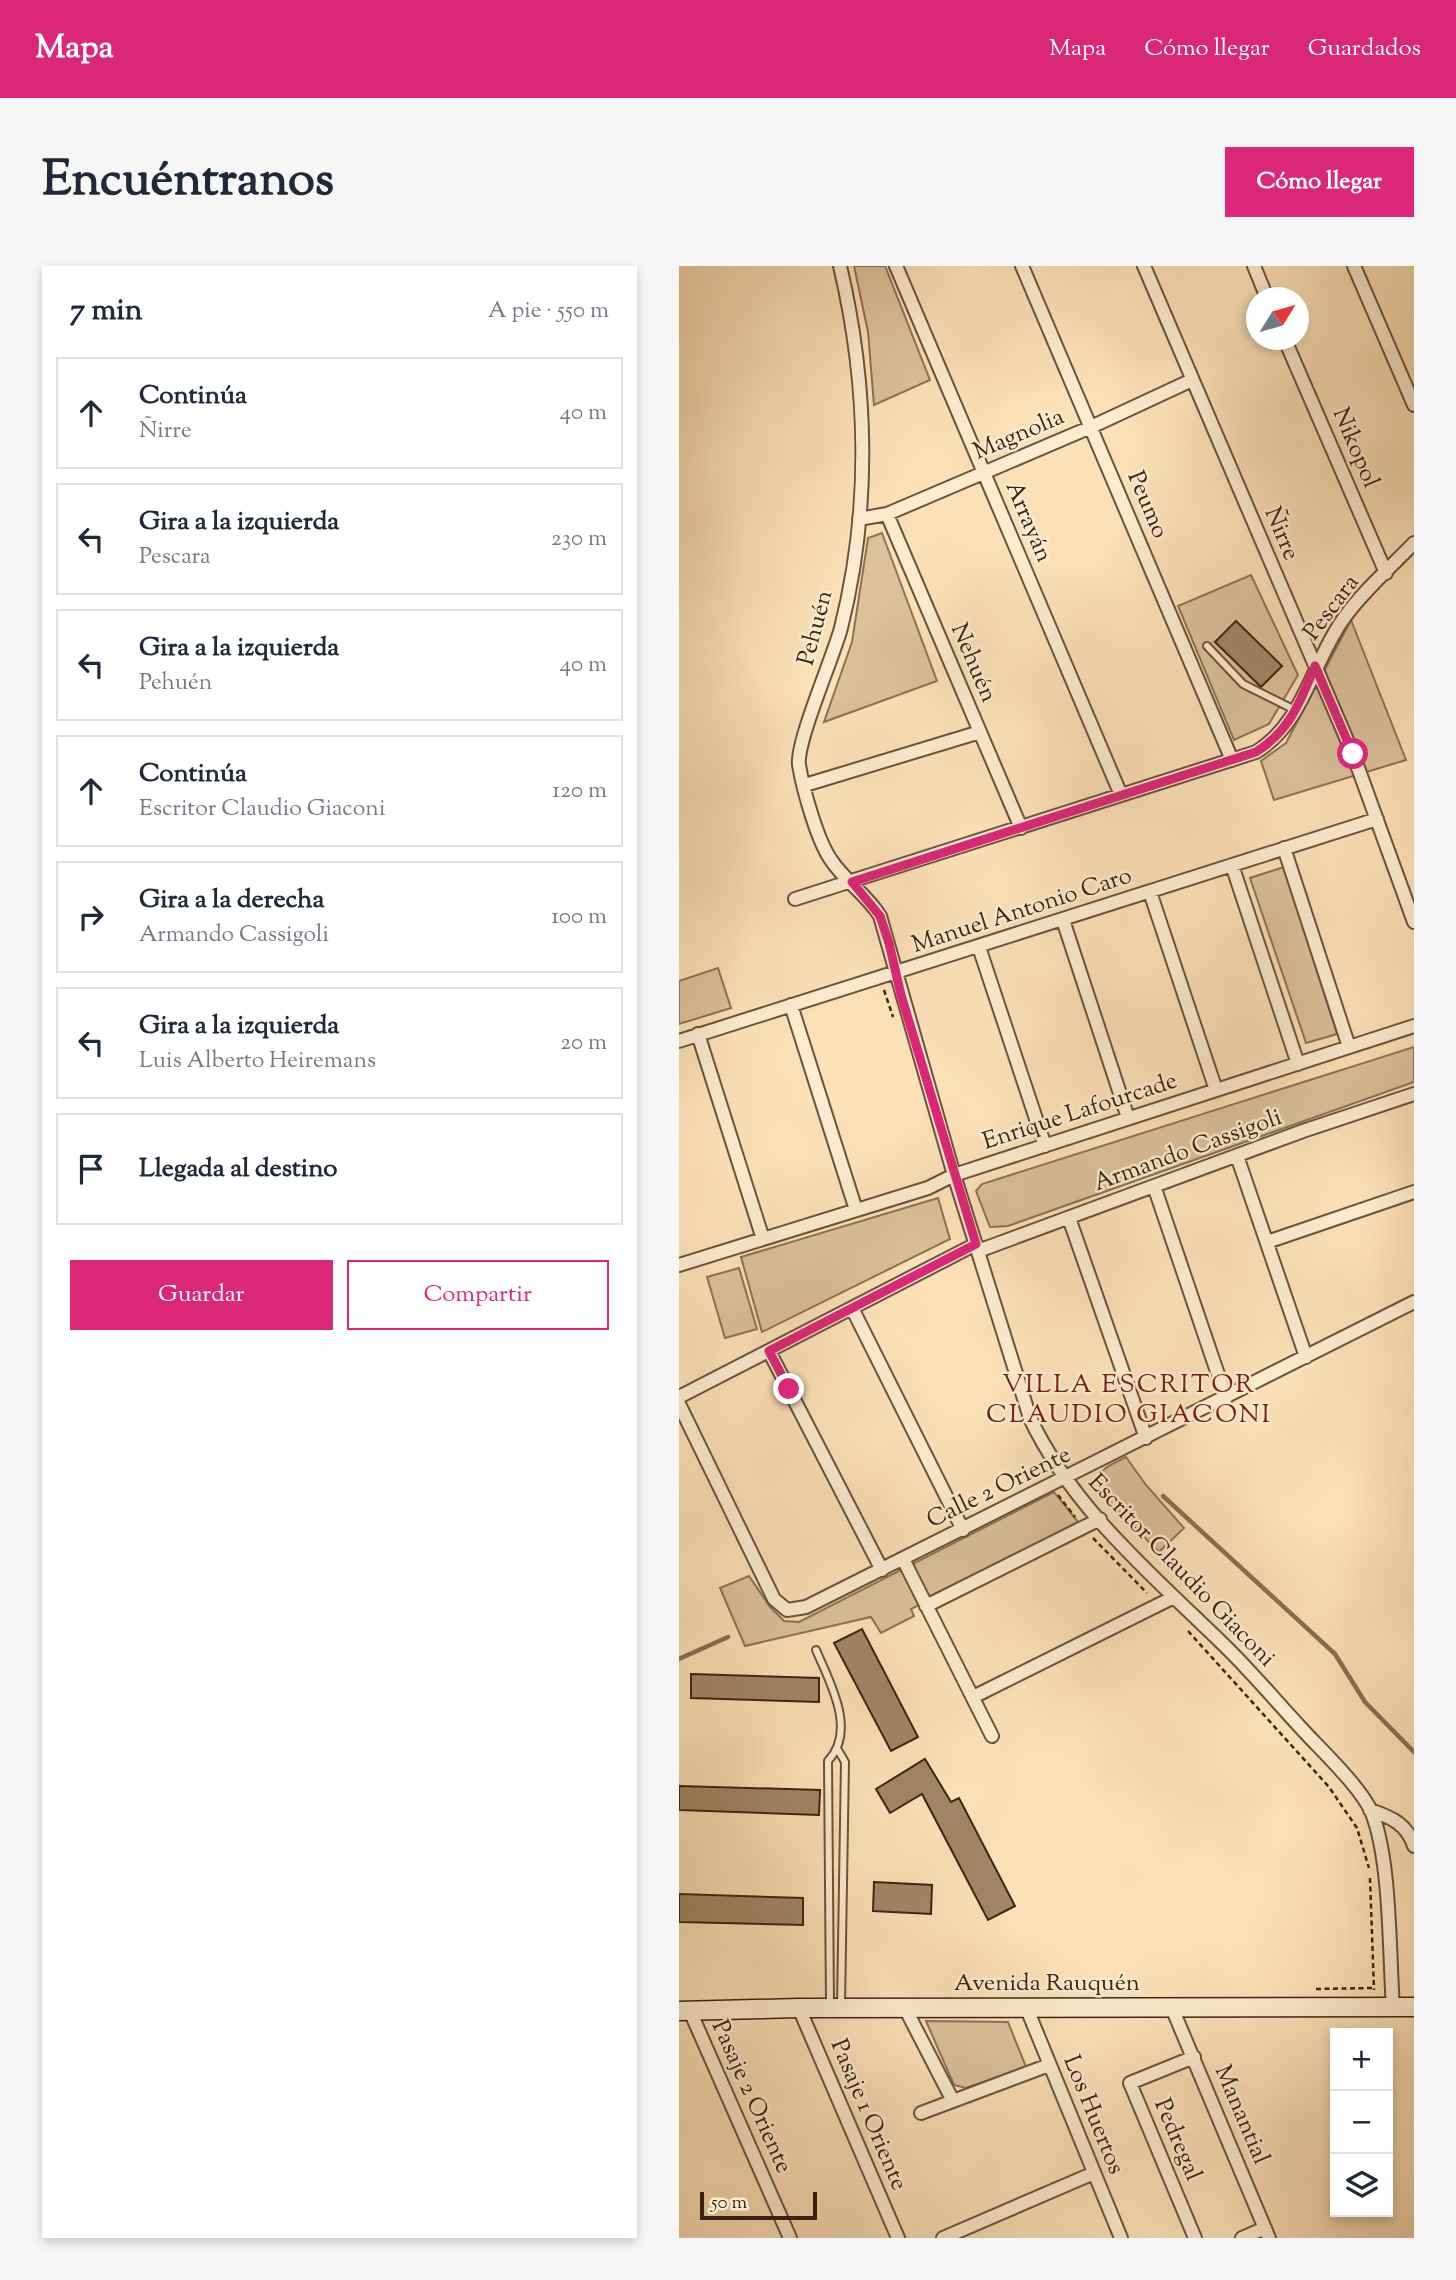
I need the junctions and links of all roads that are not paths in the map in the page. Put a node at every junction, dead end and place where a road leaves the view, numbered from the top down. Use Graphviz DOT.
graph roads {
  1 [pos="840,266"];
  2 [pos="896,266"];
  3 [pos="1022,266"];
  4 [pos="1143,266"];
  5 [pos="1254,266"];
  6 [pos="1354,266"];
  7 [pos="1263,287"];
  8 [pos="1289,350"];
  9 [pos="1192,380"];
  10 [pos="1414,405"];
  11 [pos="1091,427"];
  12 [pos="984,472"];
  13 [pos="887,514"];
  14 [pos="859,519"];
  15 [pos="1414,543"];
  16 [pos="1386,573"];
  17 [pos="1207,646"];
  18 [pos="1315,666"];
  19 [pos="1297,711"];
  20 [pos="980,732"];
  21 [pos="1233,760"];
  22 [pos="805,785"];
  23 [pos="1121,795"];
  24 [pos="1377,819"];
  25 [pos="1021,828"];
  26 [pos="1284,849"];
  27 [pos="1232,865"];
  28 [pos="852,882"];
  29 [pos="1150,892"];
  30 [pos="795,899"];
  31 [pos="1063,920"];
  32 [pos="1414,922"];
  33 [pos="979,947"];
  34 [pos="895,974"];
  35 [pos="792,1005"];
  36 [pos="1414,1026"];
  37 [pos="698,1034"];
  38 [pos="679,1041"];
  39 [pos="1349,1047"];
  40 [pos="1298,1064"];
  41 [pos="1216,1090"];
  42 [pos="1414,1094"];
  43 [pos="1128,1118"];
  44 [pos="1045,1146"];
  45 [pos="1237,1156"];
  46 [pos="954,1175"];
  47 [pos="1154,1186"];
  48 [pos="1414,1192"];
  49 [pos="856,1210"];
  50 [pos="1069,1218"];
  51 [pos="763,1238"];
  52 [pos="1267,1242"];
  53 [pos="977,1248"];
  54 [pos="679,1265"];
  55 [pos="1414,1302"];
  56 [pos="852,1308"];
  57 [pos="769,1351"];
  58 [pos="1306,1357"];
  59 [pos="679,1397"];
  60 [pos="1226,1398"];
  61 [pos="679,1404"];
  62 [pos="1146,1438"];
  63 [pos="1065,1479"];
  64 [pos="1100,1519"];
  65 [pos="963,1530"];
  66 [pos="903,1559"];
  67 [pos="882,1570"];
  68 [pos="1174,1597"];
  69 [pos="926,1606"];
  70 [pos="816,1650"];
  71 [pos="972,1698"];
  72 [pos="992,1736"];
  73 [pos="838,1751"];
  74 [pos="1370,1810"];
  75 [pos="827,1831"];
  76 [pos="843,1831"];
  77 [pos="1414,1846"];
  78 [pos="827,1857"];
  79 [pos="842,1857"];
  80 [pos="1393,2007"];
  81 [pos="1414,2007"];
  82 [pos="799,2008"];
  83 [pos="836,2008"];
  84 [pos="905,2008"];
  85 [pos="1172,2008"];
  86 [pos="1027,2009"];
  87 [pos="684,2011"];
  88 [pos="1194,2057"];
  89 [pos="1049,2065"];
  90 [pos="953,2101"];
  91 [pos="922,2113"];
  92 [pos="1094,2173"];
  93 [pos="1267,2233"];
  94 [pos="790,2238"];
  95 [pos="898,2238"];
  96 [pos="943,2238"];
  97 [pos="1121,2238"];
  98 [pos="1195,2238"];
  99 [pos="1242,2238"];
  1 -- 14 [label="street, Pehuén"];
  2 -- 12 [label="street, Arrayán"];
  3 -- 11 [label="street, Peumo"];
  4 -- 9 [label="street, Ñirre"];
  5 -- 7 [label="street"];
  6 -- 10 [label="street"];
  8 -- 16 [label="street, Nikopol"];
  9 -- 11 [label="street, Magnolia"];
  9 -- 18 [label="street, Ñirre"];
  11 -- 12 [label="street, Magnolia"];
  11 -- 21 [label="street, Peumo"];
  12 -- 13 [label="street, Magnolia"];
  12 -- 23 [label="street, Arrayán"];
  13 -- 14 [label="street, Magnolia"];
  13 -- 20 [label="street, Nehuén"];
  14 -- 22 [label="street, Pehuén"];
  15 -- 16 [label="street, Pescara"];
  16 -- 18 [label="street, Pescara"];
  17 -- 19 [label="lane"];
  18 -- 19 [label="street, Pescara"];
  18 -- 24 [label="street, Ñirre"];
  19 -- 21 [label="street, Pescara"];
  20 -- 22 [label="street"];
  20 -- 25 [label="street, Nehuén"];
  21 -- 23 [label="street, Pescara"];
  22 -- 28 [label="street, Pehuén"];
  23 -- 25 [label="street, Pescara"];
  24 -- 26 [label="street, Manuel Antonio Caro"];
  24 -- 32 [label="street, Ñirre"];
  25 -- 28 [label="street, Pescara"];
  26 -- 27 [label="street, Manuel Antonio Caro"];
  26 -- 39 [label="street"];
  27 -- 29 [label="street, Manuel Antonio Caro"];
  27 -- 40 [label="street"];
  28 -- 30 [label="street, Pescara"];
  28 -- 34 [label="street, Pehuén"];
  29 -- 31 [label="street, Manuel Antonio Caro"];
  29 -- 41 [label="street"];
  31 -- 33 [label="street, Manuel Antonio Caro"];
  31 -- 43 [label="street"];
  33 -- 34 [label="street, Manuel Antonio Caro"];
  33 -- 44 [label="street"];
  34 -- 35 [label="street, Manuel Antonio Caro"];
  34 -- 46 [label="street, Escritor Claudio Giaconi"];
  35 -- 37 [label="street, Manuel Antonio Caro"];
  35 -- 49 [label="street"];
  36 -- 39 [label="street, Enrique Lafourcade"];
  37 -- 38 [label="street, Manuel Antonio Caro"];
  37 -- 51 [label="street"];
  39 -- 40 [label="street, Enrique Lafourcade"];
  40 -- 41 [label="street, Enrique Lafourcade"];
  41 -- 43 [label="street, Enrique Lafourcade"];
  42 -- 45 [label="street, Armando Cassigoli"];
  43 -- 44 [label="street, Enrique Lafourcade"];
  44 -- 46 [label="street, Enrique Lafourcade"];
  45 -- 47 [label="street, Armando Cassigoli"];
  45 -- 52 [label="street"];
  46 -- 49 [label="street, Enrique Lafourcade"];
  46 -- 53 [label="street, Escritor Claudio Giaconi"];
  47 -- 50 [label="street, Armando Cassigoli"];
  47 -- 60 [label="street"];
  48 -- 52 [label="street"];
  49 -- 51 [label="street, Enrique Lafourcade"];
  50 -- 53 [label="street, Armando Cassigoli"];
  50 -- 62 [label="street"];
  51 -- 54 [label="street, Enrique Lafourcade"];
  52 -- 58 [label="street"];
  53 -- 56 [label="street, Armando Cassigoli"];
  53 -- 63 [label="street, Escritor Claudio Giaconi"];
  55 -- 58 [label="street, Calle 2 Oriente"];
  56 -- 57 [label="street, Armando Cassigoli"];
  56 -- 65 [label="street"];
  57 -- 59 [label="street, Armando Cassigoli"];
  57 -- 67 [label="street"];
  58 -- 60 [label="street, Calle 2 Oriente"];
  60 -- 62 [label="street, Calle 2 Oriente"];
  61 -- 67 [label="street, Calle 2 Oriente"];
  62 -- 63 [label="street, Calle 2 Oriente"];
  63 -- 64 [label="street, Escritor Claudio Giaconi"];
  63 -- 65 [label="street, Calle 2 Oriente"];
  64 -- 68 [label="street, Escritor Claudio Giaconi"];
  64 -- 69 [label="street"];
  65 -- 66 [label="street, Calle 2 Oriente"];
  66 -- 67 [label="street, Calle 2 Oriente"];
  66 -- 69 [label="street"];
  68 -- 71 [label="street"];
  68 -- 74 [label="street, Escritor Claudio Giaconi"];
  69 -- 71 [label="street"];
  70 -- 73 [label="lane"];
  71 -- 72 [label="street"];
  73 -- 75 [label="lane"];
  73 -- 76 [label="lane"];
  74 -- 77 [label="street, Escritor Claudio Giaconi"];
  74 -- 80 [label="street, Escritor Claudio Giaconi"];
  75 -- 76 [label="lane"];
  75 -- 78 [label="lane"];
  76 -- 79 [label="lane"];
  78 -- 79 [label="lane"];
  78 -- 83 [label="lane"];
  79 -- 83 [label="lane"];
  80 -- 81 [label="main road, Avenida Rauquén"];
  80 -- 85 [label="main road, Avenida Rauquén"];
  82 -- 83 [label="main road, Avenida Rauquén"];
  82 -- 87 [label="main road, Avenida Rauquén"];
  82 -- 95 [label="street, Pasaje 1 Oriente"];
  83 -- 84 [label="main road, Avenida Rauquén"];
  84 -- 86 [label="main road, Avenida Rauquén"];
  84 -- 90 [label="street"];
  85 -- 86 [label="main road, Avenida Rauquén"];
  85 -- 88 [label="street, Manantial"];
  86 -- 89 [label="street, Los Huertos"];
  87 -- 94 [label="street, Pasaje 2 Oriente"];
  88 -- 93 [label="street, Manantial"];
  88 -- 98 [label="street, Pedregal"];
  89 -- 90 [label="street"];
  89 -- 92 [label="street, Los Huertos"];
  90 -- 91 [label="street"];
  92 -- 96 [label="street"];
  92 -- 97 [label="street, Los Huertos"];
  93 -- 99 [label="street"];
}
